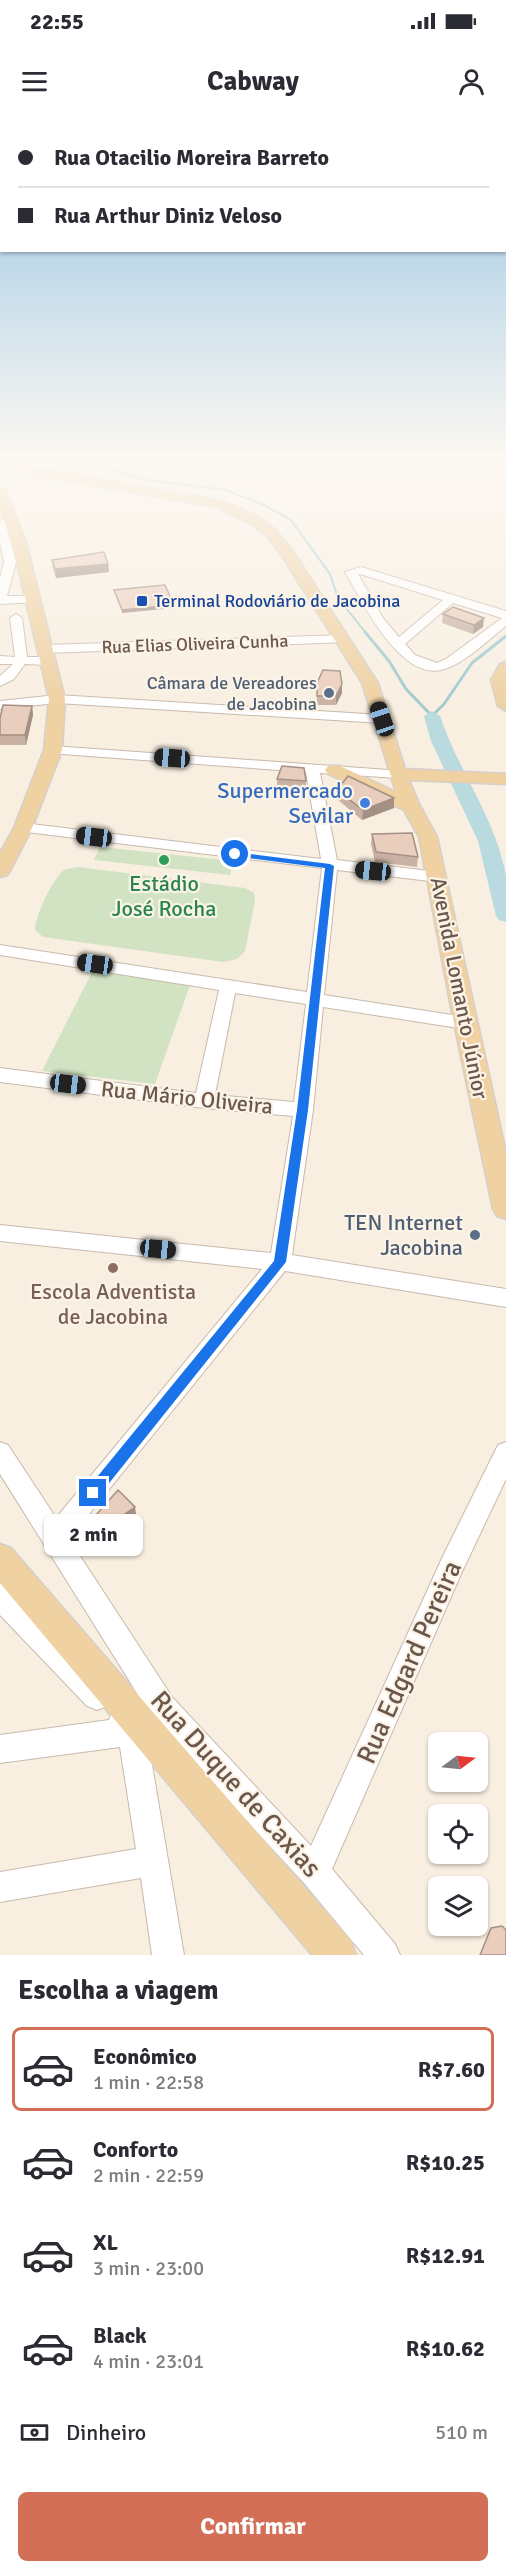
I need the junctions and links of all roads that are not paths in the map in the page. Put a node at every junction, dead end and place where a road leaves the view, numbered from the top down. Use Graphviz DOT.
graph roads {
  1 [pos="12,540"];
  2 [pos="12,540"];
  3 [pos="278,540"];
  4 [pos="19,555"];
  5 [pos="451,599"];
  6 [pos="0,600"];
  7 [pos="36,608"];
  8 [pos="506,615"];
  9 [pos="16,618"];
  10 [pos="0,619"];
  11 [pos="506,620"];
  12 [pos="344,639"];
  13 [pos="399,643"];
  14 [pos="47,655"];
  15 [pos="0,660"];
  16 [pos="22,660"];
  17 [pos="506,667"];
  18 [pos="0,682"];
  19 [pos="0,694"];
  20 [pos="57,695"];
  21 [pos="0,705"];
  22 [pos="506,706"];
  23 [pos="382,719"];
  24 [pos="53,750"];
  25 [pos="312,768"];
  26 [pos="334,770"];
  27 [pos="405,774"];
  28 [pos="506,779"];
  29 [pos="411,806"];
  30 [pos="23,828"];
  31 [pos="3,860"];
  32 [pos="330,866"];
  33 [pos="438,877"];
  34 [pos="0,950"];
  35 [pos="228,986"];
  36 [pos="315,1000"];
  37 [pos="465,1023"];
  38 [pos="0,1075"];
  39 [pos="204,1101"];
  40 [pos="303,1110"];
  41 [pos="506,1209"];
  42 [pos="0,1233"];
  43 [pos="280,1262"];
  44 [pos="506,1298"];
  45 [pos="0,1453"];
  46 [pos="506,1453"];
  47 [pos="54,1539"];
  48 [pos="0,1559"];
  49 [pos="0,1596"];
  50 [pos="146,1722"];
  51 [pos="0,1749"];
  52 [pos="153,1861"];
  53 [pos="315,1872"];
  54 [pos="0,1887"];
  55 [pos="168,1955"];
  56 [pos="337,1955"];
  57 [pos="384,1955"];
  1 -- 4 [label="main road"];
  2 -- 4 [label="street"];
  3 -- 12 [label="main road, Avenida Lomanto Júnior"];
  4 -- 6 [label="street"];
  4 -- 7 [label="main road"];
  5 -- 8 [label="street"];
  5 -- 13 [label="street"];
  5 -- 13 [label="street"];
  6 -- 7 [label="street"];
  7 -- 9 [label="street"];
  7 -- 14 [label="main road"];
  9 -- 10 [label="street"];
  9 -- 16 [label="street"];
  11 -- 13 [label="street"];
  12 -- 14 [label="street, Rua Elias Oliveira Cunha"];
  12 -- 23 [label="main road, Avenida Lomanto Júnior"];
  14 -- 16 [label="street, Rua Elias Oliveira Cunha"];
  14 -- 20 [label="main road"];
  15 -- 16 [label="street, Rua Elias Oliveira Cunha"];
  16 -- 18 [label="street"];
  17 -- 22 [label="main road"];
  19 -- 20 [label="street"];
  20 -- 21 [label="street"];
  20 -- 23 [label="street"];
  20 -- 24 [label="main road"];
  23 -- 27 [label="main road, Avenida Lomanto Júnior"];
  24 -- 25 [label="street"];
  24 -- 30 [label="main road"];
  25 -- 26 [label="street"];
  25 -- 32 [label="street"];
  26 -- 27 [label="street"];
  26 -- 29 [label="main road"];
  27 -- 28 [label="main road"];
  27 -- 29 [label="main road, Avenida Lomanto Júnior"];
  29 -- 33 [label="main road, Avenida Lomanto Júnior"];
  30 -- 31 [label="main road"];
  30 -- 32 [label="street"];
  32 -- 33 [label="street"];
  32 -- 36 [label="street"];
  33 -- 37 [label="main road, Avenida Lomanto Júnior"];
  34 -- 35 [label="street"];
  35 -- 36 [label="street"];
  35 -- 39 [label="street"];
  36 -- 37 [label="street"];
  36 -- 40 [label="street"];
  37 -- 41 [label="main road, Avenida Lomanto Júnior"];
  38 -- 39 [label="street, Rua Mário Oliveira"];
  39 -- 40 [label="street, Rua Mário Oliveira"];
  40 -- 43 [label="street"];
  42 -- 43 [label="street"];
  43 -- 44 [label="street"];
  43 -- 47 [label="street"];
  45 -- 47 [label="street, Rua Duque de Caxias"];
  46 -- 53 [label="street, Rua Edgard Pereira"];
  47 -- 50 [label="street, Rua Duque de Caxias"];
  48 -- 50 [label="main road, Rua Duque de Caxias"];
  49 -- 50 [label="street, Rua Duque de Caxias"];
  50 -- 51 [label="street"];
  50 -- 52 [label="street"];
  50 -- 53 [label="street, Rua Duque de Caxias"];
  50 -- 56 [label="main road, Rua Duque de Caxias"];
  52 -- 54 [label="street"];
  52 -- 55 [label="street"];
  53 -- 57 [label="street, Rua Duque de Caxias"];
}
